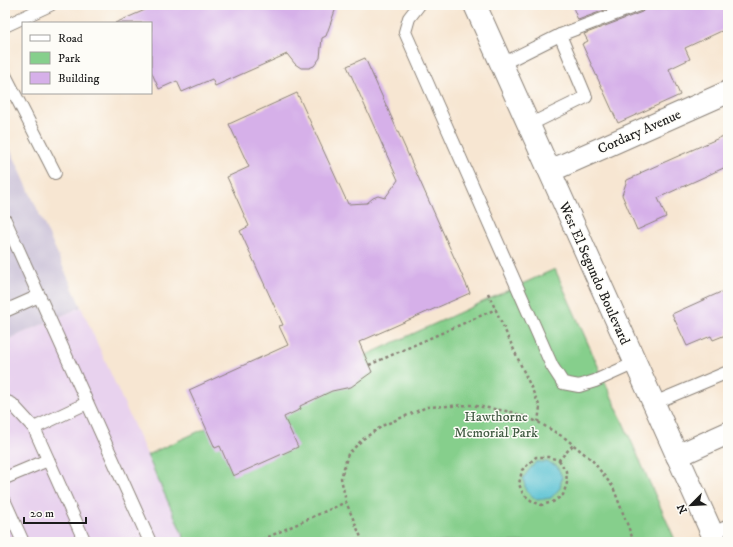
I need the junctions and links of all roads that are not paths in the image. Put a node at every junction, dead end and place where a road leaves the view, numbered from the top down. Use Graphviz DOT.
graph roads {
  1 [pos="50,5"];
  2 [pos="419,5"];
  3 [pos="475,5"];
  4 [pos="639,5"];
  5 [pos="5,26"];
  6 [pos="560,35"];
  7 [pos="502,64"];
  8 [pos="5,75"];
  9 [pos="728,92"];
  10 [pos="529,125"];
  11 [pos="550,172"];
  12 [pos="55,173"];
  13 [pos="5,220"];
  14 [pos="38,296"];
  15 [pos="5,311"];
  16 [pos="635,363"];
  17 [pos="728,372"];
  18 [pos="5,401"];
  19 [pos="86,403"];
  20 [pos="654,403"];
  21 [pos="34,428"];
  22 [pos="728,433"];
  23 [pos="677,456"];
  24 [pos="48,460"];
  25 [pos="5,478"];
  26 [pos="5,502"];
  27 [pos="719,534"];
  28 [pos="23,542"];
  29 [pos="85,542"];
  30 [pos="150,542"];
  1 -- 5 [label="lane"];
  2 -- 16 [label="lane"];
  3 -- 7 [label="main road, West El Segundo Boulevard"];
  4 -- 6 [label="lane"];
  6 -- 7 [label="lane"];
  6 -- 10 [label="lane"];
  7 -- 10 [label="main road, West El Segundo Boulevard"];
  8 -- 12 [label="lane"];
  9 -- 11 [label="main road, Cordary Avenue"];
  10 -- 11 [label="main road, West El Segundo Boulevard"];
  11 -- 16 [label="main road, West El Segundo Boulevard"];
  13 -- 14 [label="lane"];
  14 -- 15 [label="lane"];
  14 -- 19 [label="lane"];
  16 -- 20 [label="main road, West El Segundo Boulevard"];
  17 -- 20 [label="lane"];
  18 -- 21 [label="lane"];
  19 -- 21 [label="lane"];
  19 -- 30 [label="lane"];
  20 -- 23 [label="main road, West El Segundo Boulevard"];
  21 -- 24 [label="lane"];
  22 -- 23 [label="main road"];
  23 -- 27 [label="main road, West El Segundo Boulevard"];
  24 -- 25 [label="lane"];
  24 -- 29 [label="lane"];
  26 -- 28 [label="lane"];
}
